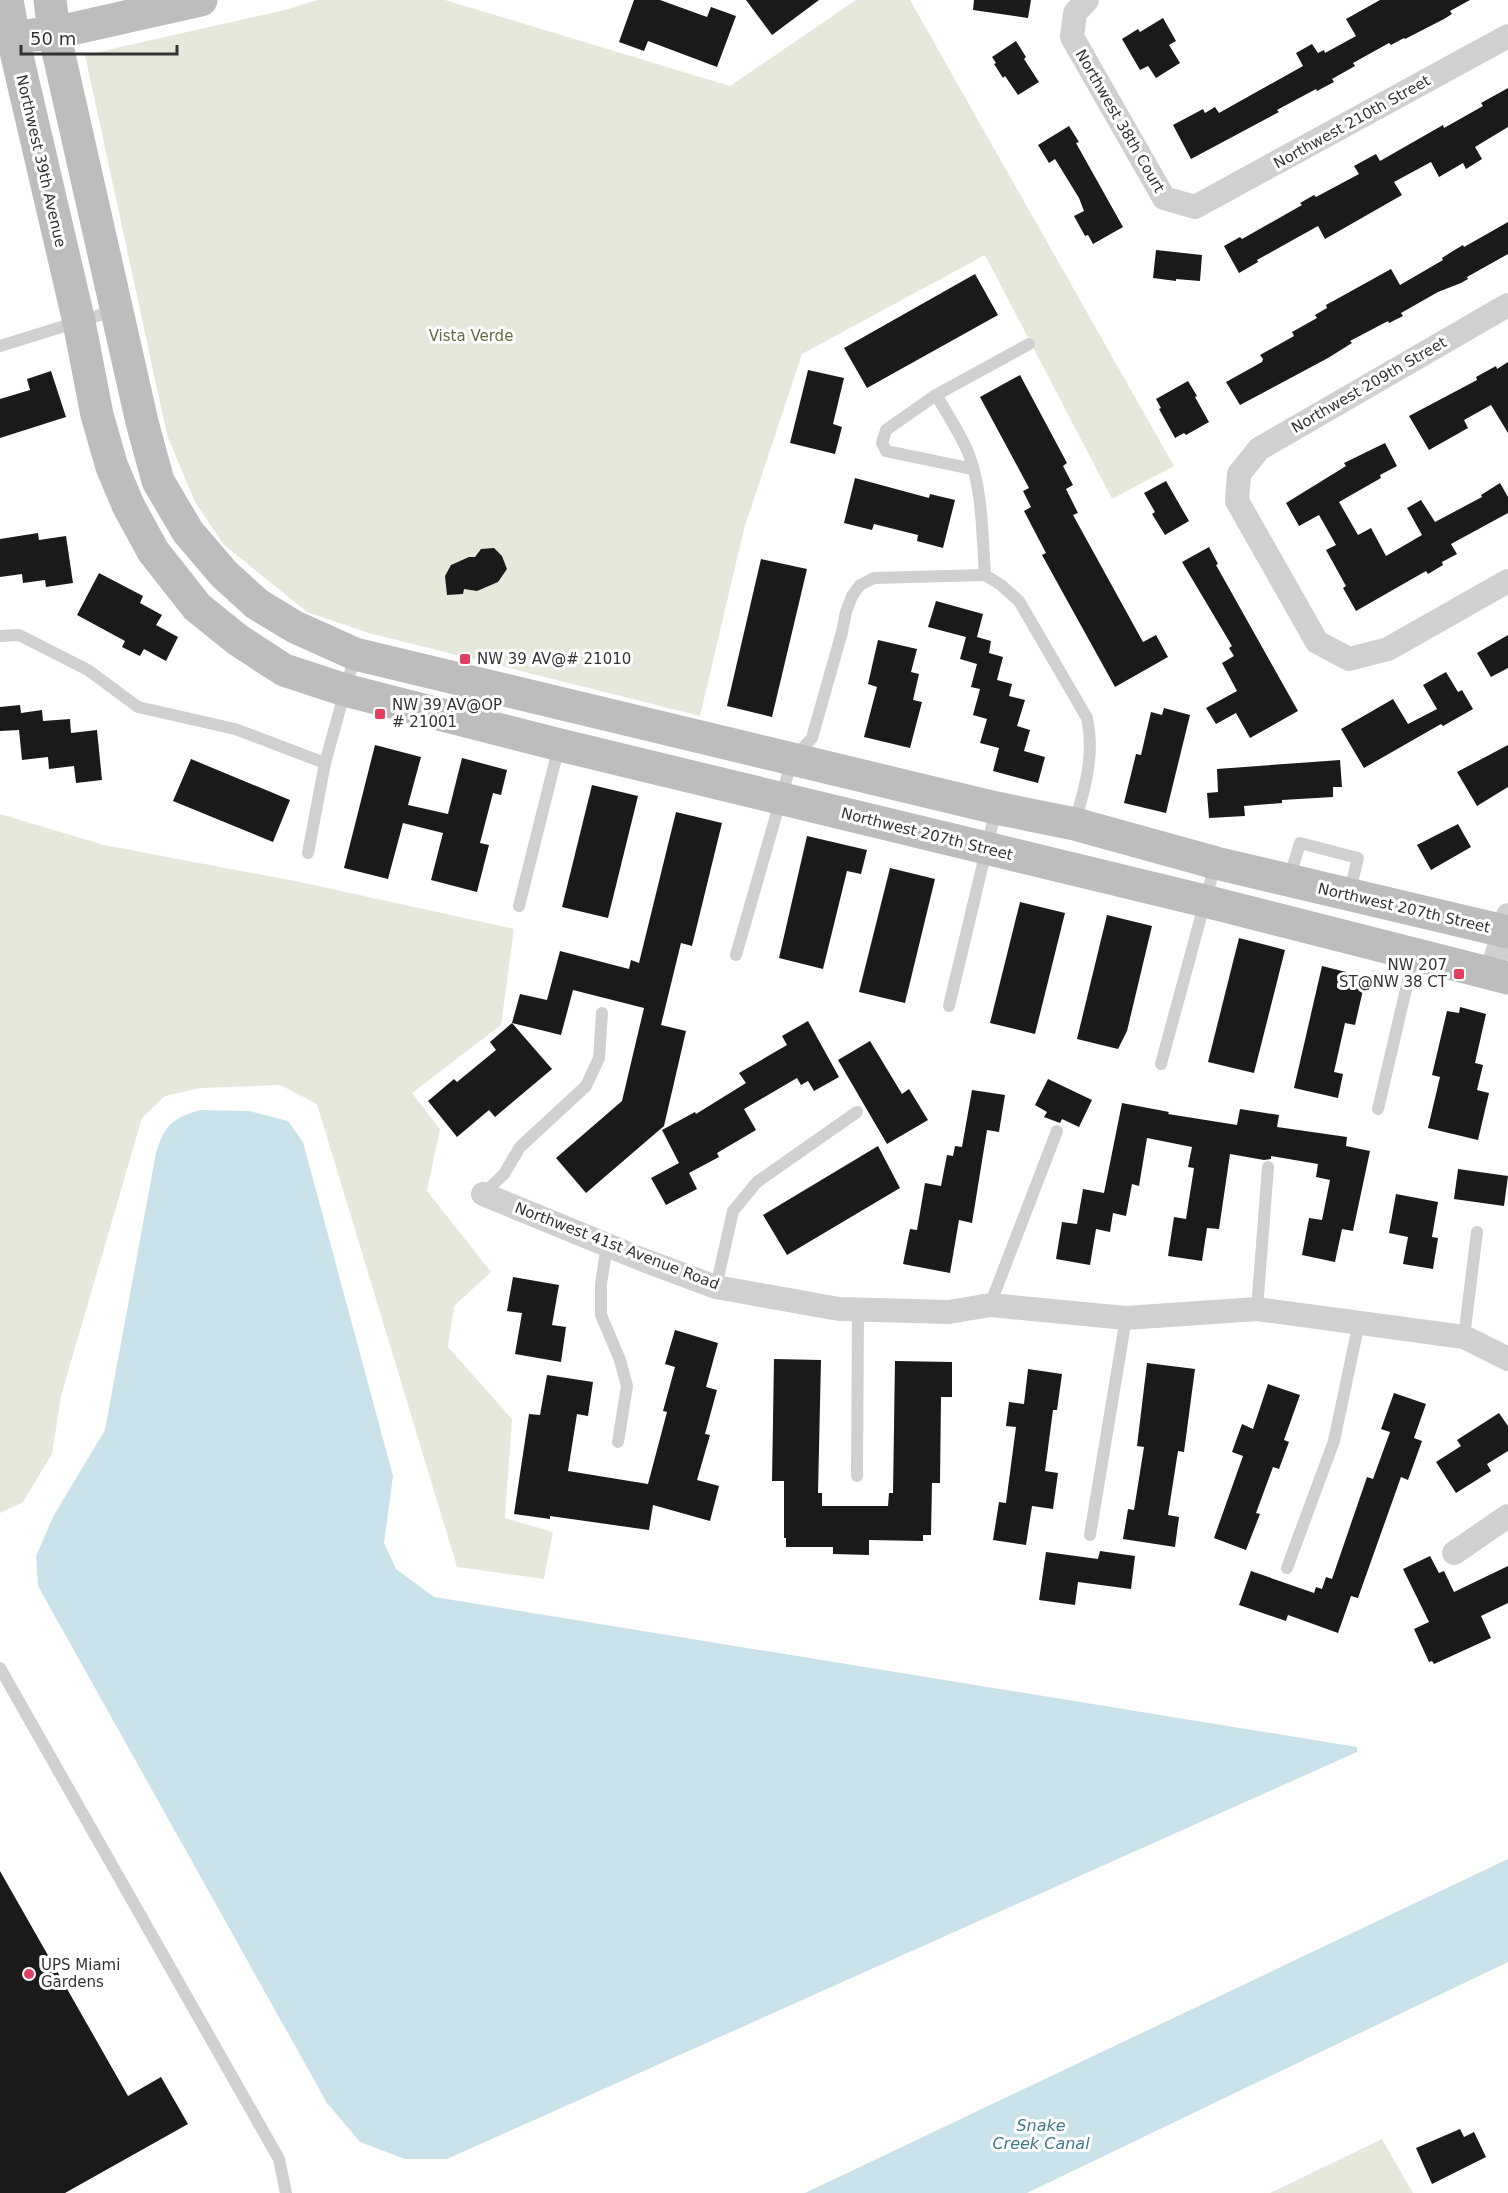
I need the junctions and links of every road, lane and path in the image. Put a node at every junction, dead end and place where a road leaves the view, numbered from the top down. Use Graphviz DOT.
graph roads {
  1 [pos="7,0"];
  2 [pos="50,0"];
  3 [pos="201,0"];
  4 [pos="1081,6"];
  5 [pos="54,33"];
  6 [pos="1508,36"];
  7 [pos="13,37"];
  8 [pos="1196,207"];
  9 [pos="1508,305"];
  10 [pos="117,310"];
  11 [pos="79,322"];
  12 [pos="1029,344"];
  13 [pos="0,346"];
  14 [pos="936,395"];
  15 [pos="973,469"];
  16 [pos="985,575"];
  17 [pos="1508,581"];
  18 [pos="0,636"];
  19 [pos="355,654"];
  20 [pos="345,690"];
  21 [pos="560,745"];
  22 [pos="792,760"];
  23 [pos="325,763"];
  24 [pos="781,799"];
  25 [pos="996,808"];
  26 [pos="1075,824"];
  27 [pos="986,849"];
  28 [pos="308,853"];
  29 [pos="1216,863"];
  30 [pos="1205,901"];
  31 [pos="519,906"];
  32 [pos="1506,926"];
  33 [pos="1414,954"];
  34 [pos="736,955"];
  35 [pos="1500,976"];
  36 [pos="949,1006"];
  37 [pos="602,1013"];
  38 [pos="1161,1064"];
  39 [pos="1378,1109"];
  40 [pos="857,1112"];
  41 [pos="1058,1131"];
  42 [pos="1268,1167"];
  43 [pos="483,1194"];
  44 [pos="1477,1232"];
  45 [pos="607,1245"];
  46 [pos="716,1287"];
  47 [pos="990,1305"];
  48 [pos="858,1309"];
  49 [pos="1257,1309"];
  50 [pos="1126,1318"];
  51 [pos="1359,1322"];
  52 [pos="1464,1337"];
  53 [pos="1508,1359"];
  54 [pos="618,1442"];
  55 [pos="857,1476"];
  56 [pos="1508,1516"];
  57 [pos="1090,1535"];
  58 [pos="1454,1553"];
  59 [pos="1287,1568"];
  60 [pos="0,1668"];
  61 [pos="286,2193"];
  1 -- 7 [label="street, Northwest 39th Avenue"];
  2 -- 5 [label="street"];
  3 -- 5 [label="street"];
  4 -- 8 [label="street, Northwest 38th Court"];
  5 -- 7 [label="street"];
  5 -- 10 [label="street"];
  6 -- 8 [label="street, Northwest 210th Street"];
  7 -- 11 [label="street, Northwest 39th Avenue"];
  9 -- 17 [label="street, Northwest 209th Street"];
  10 -- 11 [label="lane"];
  10 -- 19 [label="street"];
  11 -- 13 [label="lane"];
  11 -- 20 [label="street, Northwest 39th Avenue"];
  12 -- 14 [label="lane"];
  14 -- 15 [label="lane"];
  14 -- 15 [label="lane"];
  15 -- 16 [label="lane"];
  16 -- 22 [label="lane"];
  16 -- 26 [label="lane"];
  18 -- 23 [label="lane"];
  19 -- 20 [label="lane"];
  19 -- 22 [label="street, Northwest 207th Street"];
  20 -- 21 [label="street, Northwest 207th Street"];
  20 -- 23 [label="lane"];
  21 -- 24 [label="street, Northwest 207th Street"];
  21 -- 31 [label="lane"];
  22 -- 24 [label="lane"];
  22 -- 25 [label="street, Northwest 207th Street"];
  23 -- 28 [label="lane"];
  24 -- 27 [label="street, Northwest 207th Street"];
  24 -- 34 [label="lane"];
  25 -- 26 [label="street, Northwest 207th Street"];
  25 -- 27 [label="lane"];
  26 -- 29 [label="street, Northwest 207th Street"];
  27 -- 30 [label="street, Northwest 207th Street"];
  27 -- 36 [label="lane"];
  29 -- 30 [label="lane"];
  29 -- 32 [label="street, Northwest 207th Street"];
  30 -- 33 [label="street, Northwest 207th Street"];
  30 -- 38 [label="lane"];
  32 -- 35 [label="street"];
  33 -- 35 [label="street, Northwest 207th Street"];
  33 -- 39 [label="lane"];
  37 -- 43 [label="lane, Northwest 41st Avenue Road"];
  40 -- 46 [label="lane"];
  41 -- 47 [label="lane"];
  42 -- 49 [label="lane"];
  43 -- 45 [label="street, Northwest 41st Avenue Road"];
  44 -- 52 [label="lane"];
  45 -- 46 [label="street, Northwest 41st Avenue Road"];
  45 -- 54 [label="lane"];
  46 -- 48 [label="street, Northwest 41st Avenue Road"];
  47 -- 48 [label="street, Northwest 41st Avenue Road"];
  47 -- 50 [label="street, Northwest 41st Avenue Road"];
  48 -- 55 [label="lane"];
  49 -- 50 [label="street, Northwest 41st Avenue Road"];
  49 -- 51 [label="street, Northwest 41st Avenue Road"];
  50 -- 57 [label="lane"];
  51 -- 52 [label="street, Northwest 41st Avenue Road"];
  51 -- 59 [label="lane"];
  52 -- 53 [label="street, Northwest 41st Avenue Road"];
  56 -- 58 [label="street"];
  60 -- 61 [label="lane"];
}
